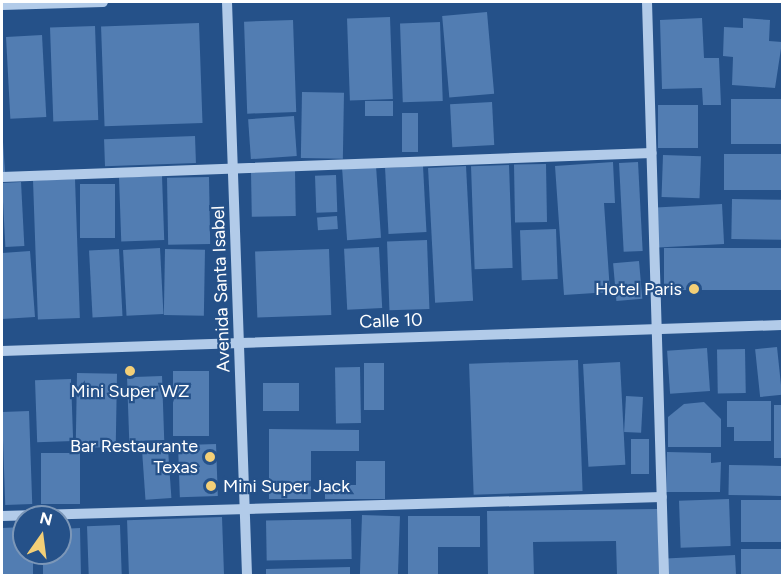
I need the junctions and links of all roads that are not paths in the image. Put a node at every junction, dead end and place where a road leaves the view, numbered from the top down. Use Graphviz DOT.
graph roads {
  1 [pos="103,2"];
  2 [pos="228,2"];
  3 [pos="647,2"];
  4 [pos="2,5"];
  5 [pos="652,153"];
  6 [pos="233,169"];
  7 [pos="2,177"];
  8 [pos="783,325"];
  9 [pos="658,328"];
  10 [pos="240,344"];
  11 [pos="2,351"];
  12 [pos="662,497"];
  13 [pos="245,508"];
  14 [pos="2,516"];
  15 [pos="247,576"];
  16 [pos="664,576"];
  1 -- 4 [label="street"];
  2 -- 6 [label="street, Avenida Santa Isabel"];
  3 -- 5 [label="street"];
  5 -- 6 [label="street"];
  5 -- 9 [label="street"];
  6 -- 7 [label="street"];
  6 -- 10 [label="street, Avenida Santa Isabel"];
  8 -- 9 [label="street, Calle 10"];
  9 -- 10 [label="street, Calle 10"];
  9 -- 12 [label="street"];
  10 -- 11 [label="street, Calle 10"];
  10 -- 13 [label="street, Avenida Santa Isabel"];
  12 -- 13 [label="street"];
  12 -- 16 [label="street"];
  13 -- 14 [label="street"];
  13 -- 15 [label="street, Avenida Santa Isabel"];
}
